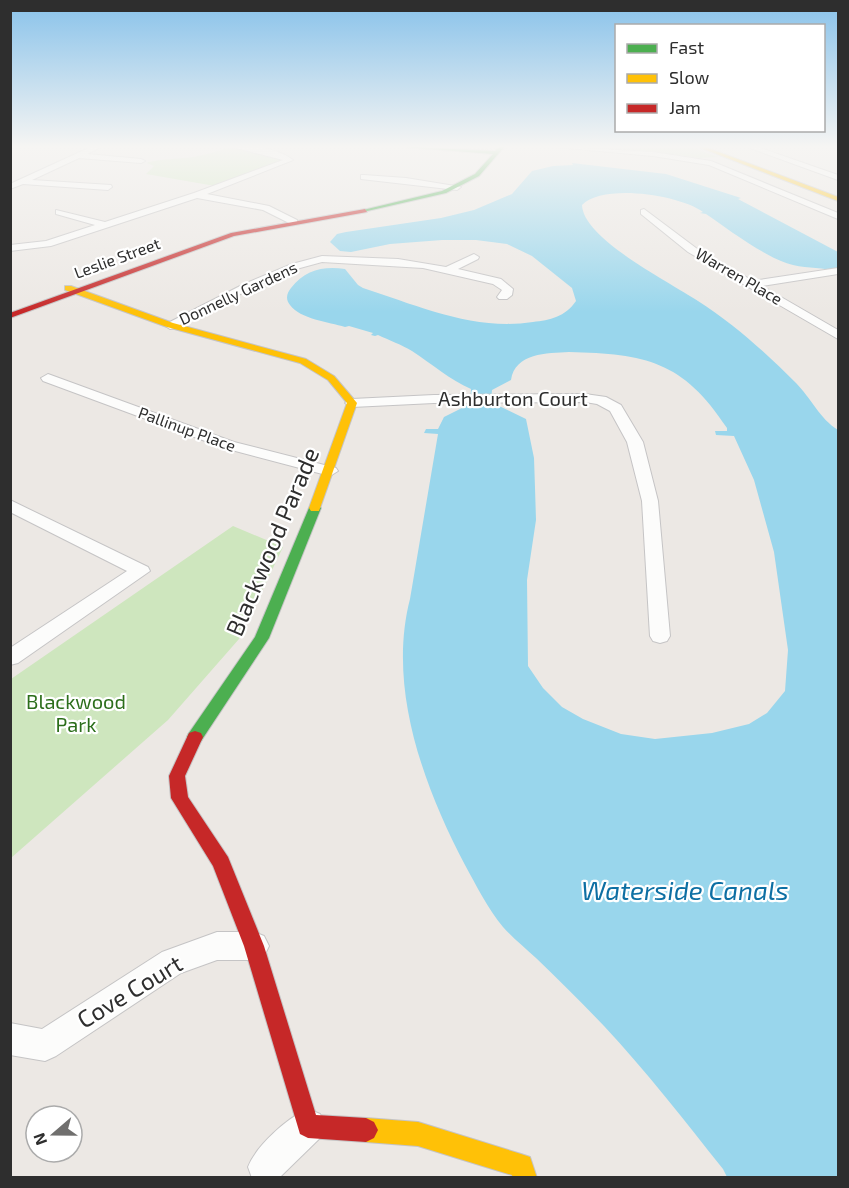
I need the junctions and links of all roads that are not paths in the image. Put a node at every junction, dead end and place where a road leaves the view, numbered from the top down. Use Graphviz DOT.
graph roads {
  1 [pos="177,201"];
  2 [pos="231,201"];
  3 [pos="400,201"];
  4 [pos="803,201"];
  5 [pos="59,212"];
  6 [pos="644,212"];
  7 [pos="838,216"];
  8 [pos="291,220"];
  9 [pos="105,225"];
  10 [pos="10,248"];
  11 [pos="474,257"];
  12 [pos="448,270"];
  13 [pos="838,271"];
  14 [pos="752,284"];
  15 [pos="68,291"];
  16 [pos="503,297"];
  17 [pos="10,310"];
  18 [pos="10,316"];
  19 [pos="170,325"];
  20 [pos="838,335"];
  21 [pos="48,378"];
  22 [pos="352,402"];
  23 [pos="330,471"];
  24 [pos="10,505"];
  25 [pos="660,636"];
  26 [pos="10,658"];
  27 [pos="254,946"];
  28 [pos="10,1039"];
  29 [pos="308,1126"];
  30 [pos="266,1167"];
  31 [pos="525,1178"];
  1 -- 9 [label="street"];
  2 -- 8 [label="street"];
  3 -- 8 [label="main road, Leslie Street"];
  4 -- 7 [label="street"];
  5 -- 9 [label="street"];
  6 -- 14 [label="street, Warren Place"];
  8 -- 15 [label="main road, Leslie Street"];
  9 -- 10 [label="street"];
  11 -- 12 [label="street"];
  12 -- 16 [label="street, Donnelly Gardens"];
  12 -- 19 [label="street, Donnelly Gardens"];
  13 -- 14 [label="street"];
  14 -- 20 [label="street, Warren Place"];
  15 -- 17 [label="main road, Leslie Street"];
  15 -- 18 [label="main road, Leslie Street"];
  15 -- 19 [label="main road"];
  19 -- 22 [label="main road"];
  21 -- 23 [label="street, Pallinup Place"];
  22 -- 23 [label="main road, Blackwood Parade"];
  22 -- 25 [label="street, Ashburton Court"];
  23 -- 27 [label="main road, Blackwood Parade"];
  24 -- 26 [label="street"];
  27 -- 28 [label="street, Cove Court"];
  27 -- 29 [label="main road, Blackwood Parade"];
  29 -- 30 [label="street"];
  29 -- 31 [label="main road"];
}
